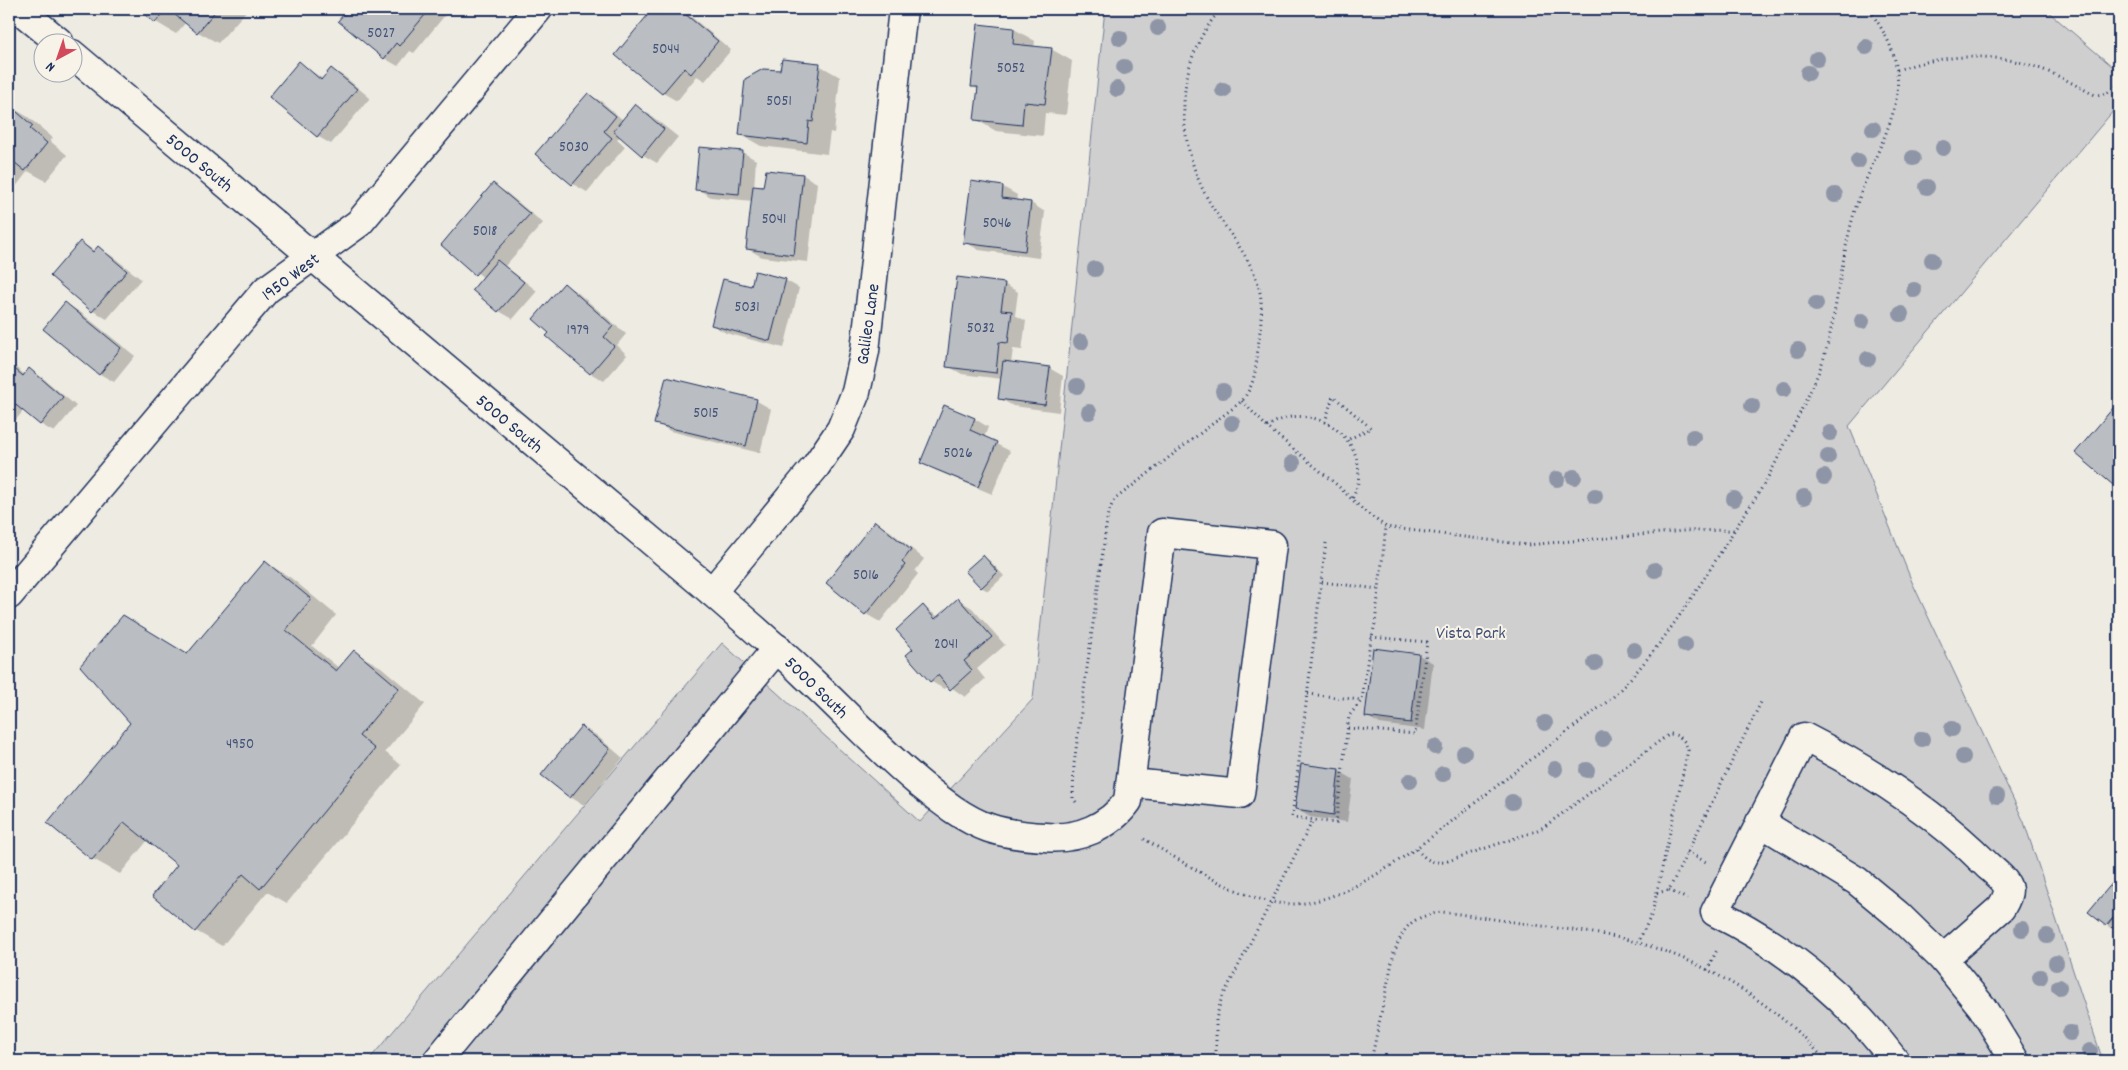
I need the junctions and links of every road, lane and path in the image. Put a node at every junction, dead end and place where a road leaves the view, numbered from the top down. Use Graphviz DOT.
graph roads {
  1 [pos="19,9"];
  2 [pos="538,9"];
  3 [pos="903,9"];
  4 [pos="1221,9"];
  5 [pos="1868,9"];
  6 [pos="47,32"];
  7 [pos="82,62"];
  8 [pos="1898,70"];
  9 [pos="2119,84"];
  10 [pos="314,257"];
  11 [pos="1242,401"];
  12 [pos="1325,422"];
  13 [pos="1267,427"];
  14 [pos="1347,440"];
  15 [pos="1352,499"];
  16 [pos="1386,527"];
  17 [pos="1735,530"];
  18 [pos="1326,543"];
  19 [pos="1322,582"];
  20 [pos="1378,589"];
  21 [pos="712,592"];
  22 [pos="9,595"];
  23 [pos="1371,637"];
  24 [pos="776,648"];
  25 [pos="1308,694"];
  26 [pos="1362,700"];
  27 [pos="1762,700"];
  28 [pos="1348,728"];
  29 [pos="1132,783"];
  30 [pos="1076,803"];
  31 [pos="1313,820"];
  32 [pos="1760,822"];
  33 [pos="1144,839"];
  34 [pos="1417,849"];
  35 [pos="1657,893"];
  36 [pos="1271,902"];
  37 [pos="1638,942"];
  38 [pos="1943,959"];
  39 [pos="437,1061"];
  40 [pos="1216,1061"];
  41 [pos="1371,1061"];
  42 [pos="1826,1061"];
  43 [pos="1895,1061"];
  44 [pos="2015,1061"];
  1 -- 6 [label="street"];
  2 -- 10 [label="street, 1950 West"];
  3 -- 21 [label="street, Galileo Lane"];
  4 -- 11 [label="path"];
  5 -- 8 [label="path"];
  7 -- 10 [label="street, 5000 South"];
  8 -- 9 [label="path"];
  8 -- 17 [label="path"];
  10 -- 21 [label="street, 5000 South"];
  10 -- 22 [label="street, 1950 West"];
  11 -- 13 [label="path"];
  11 -- 30 [label="path"];
  12 -- 13 [label="path"];
  12 -- 14 [label="path"];
  12 -- 14 [label="path"];
  13 -- 15 [label="path"];
  14 -- 15 [label="path"];
  15 -- 16 [label="path"];
  16 -- 17 [label="path"];
  16 -- 20 [label="path"];
  17 -- 34 [label="path"];
  18 -- 19 [label="path"];
  19 -- 20 [label="path"];
  19 -- 25 [label="path"];
  20 -- 23 [label="path"];
  21 -- 24 [label="street, 5000 South"];
  23 -- 26 [label="path"];
  23 -- 28 [label="path"];
  24 -- 29 [label="street, 5000 South"];
  24 -- 39 [label="street"];
  25 -- 26 [label="path"];
  25 -- 31 [label="path"];
  26 -- 28 [label="path"];
  27 -- 35 [label="path"];
  28 -- 31 [label="path"];
  29 -- 29 [label="street, 5000 South"];
  31 -- 36 [label="path"];
  32 -- 38 [label="street"];
  32 -- 38 [label="street"];
  32 -- 43 [label="street"];
  33 -- 36 [label="path"];
  34 -- 35 [label="path"];
  34 -- 36 [label="path"];
  35 -- 37 [label="path"];
  36 -- 40 [label="path"];
  37 -- 41 [label="path"];
  37 -- 42 [label="path"];
  38 -- 44 [label="street"];
}
